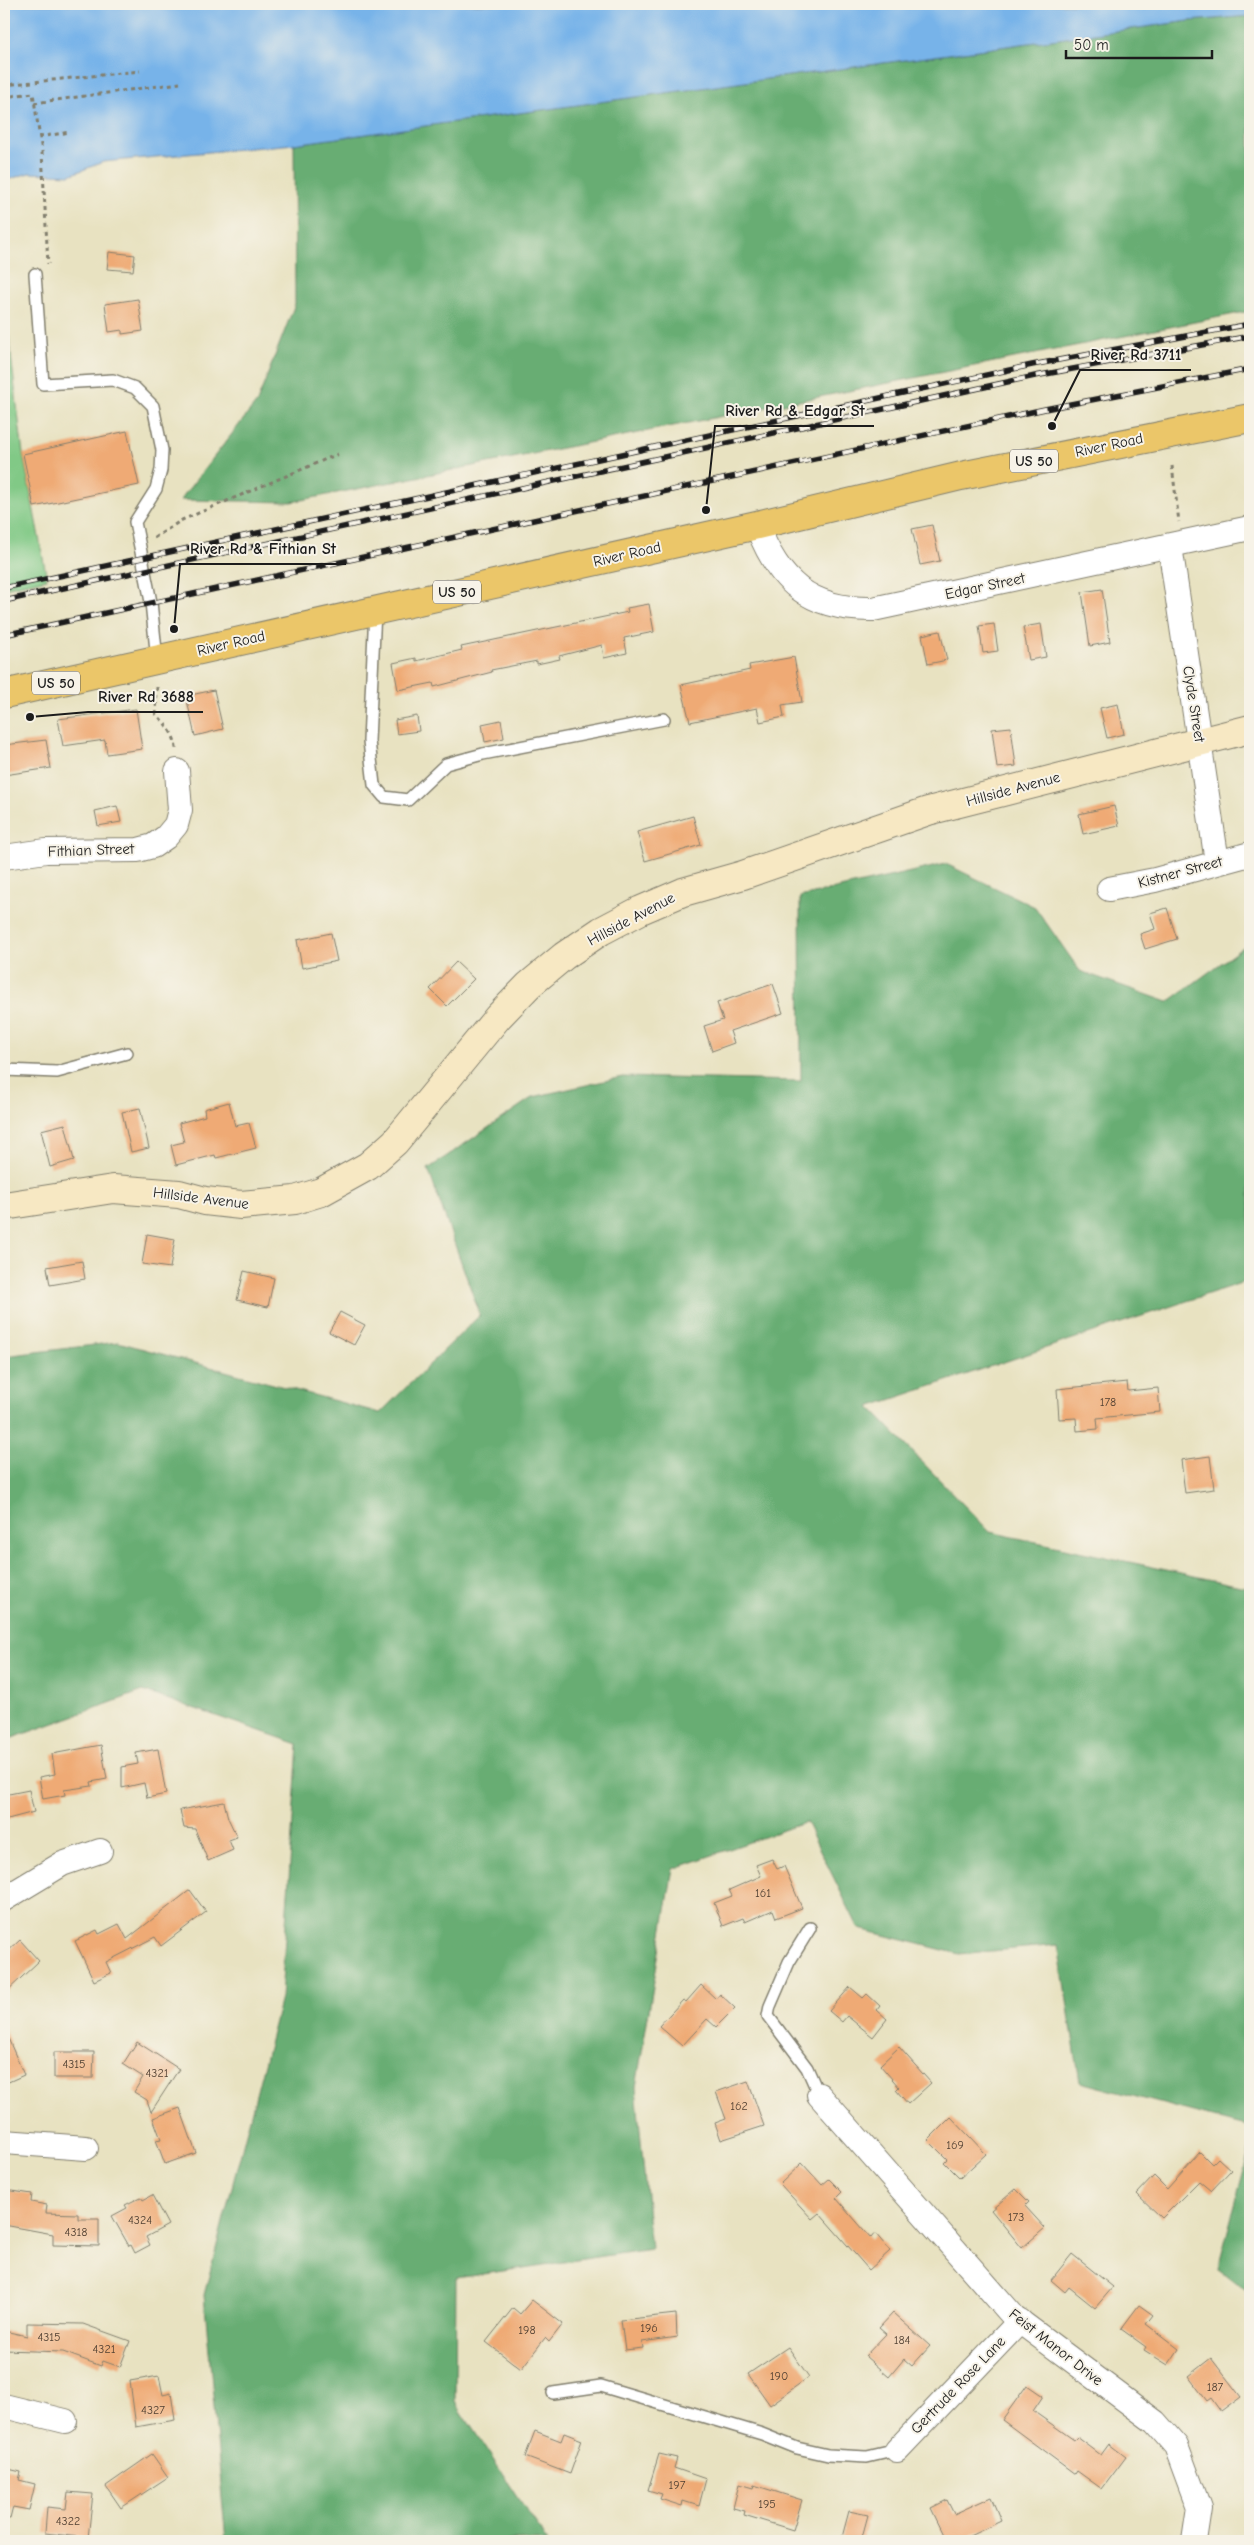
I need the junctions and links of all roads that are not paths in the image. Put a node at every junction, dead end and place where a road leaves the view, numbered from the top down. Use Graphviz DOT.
graph roads {
  1 [pos="36,274"];
  2 [pos="1250,418"];
  3 [pos="756,524"];
  4 [pos="1250,528"];
  5 [pos="1170,546"];
  6 [pos="375,610"];
  7 [pos="157,660"];
  8 [pos="4,694"];
  9 [pos="664,719"];
  10 [pos="1250,729"];
  11 [pos="1200,741"];
  12 [pos="177,771"];
  13 [pos="1250,854"];
  14 [pos="4,857"];
  15 [pos="1217,862"];
  16 [pos="1109,889"];
  17 [pos="127,1052"];
  18 [pos="4,1070"];
  19 [pos="4,1206"];
  20 [pos="100,1851"];
  21 [pos="4,1899"];
  22 [pos="810,1928"];
  23 [pos="819,2096"];
  24 [pos="4,2142"];
  25 [pos="86,2148"];
  26 [pos="1020,2321"];
  27 [pos="553,2393"];
  28 [pos="4,2406"];
  29 [pos="65,2421"];
  30 [pos="897,2450"];
  31 [pos="1194,2541"];
  1 -- 7 [label="lane"];
  2 -- 3 [label="main road, River Road / US 50"];
  3 -- 5 [label="street, Edgar Street"];
  3 -- 6 [label="main road, River Road / US 50"];
  4 -- 5 [label="street, Edgar Street"];
  5 -- 11 [label="street, Clyde Street"];
  6 -- 7 [label="main road, River Road / US 50"];
  6 -- 9 [label="lane"];
  7 -- 8 [label="main road, River Road / US 50"];
  10 -- 11 [label="street, Hillside Avenue"];
  11 -- 15 [label="street, Clyde Street"];
  11 -- 19 [label="street, Hillside Avenue"];
  12 -- 14 [label="street, Fithian Street"];
  13 -- 15 [label="street, Kistner Street"];
  15 -- 16 [label="street, Kistner Street"];
  17 -- 18 [label="lane"];
  20 -- 21 [label="street"];
  22 -- 23 [label="lane"];
  23 -- 26 [label="street, Feist Manor Drive"];
  24 -- 25 [label="street"];
  26 -- 30 [label="street, Gertrude Rose Lane"];
  26 -- 31 [label="street, Feist Manor Drive"];
  27 -- 30 [label="lane"];
  28 -- 29 [label="street"];
}
